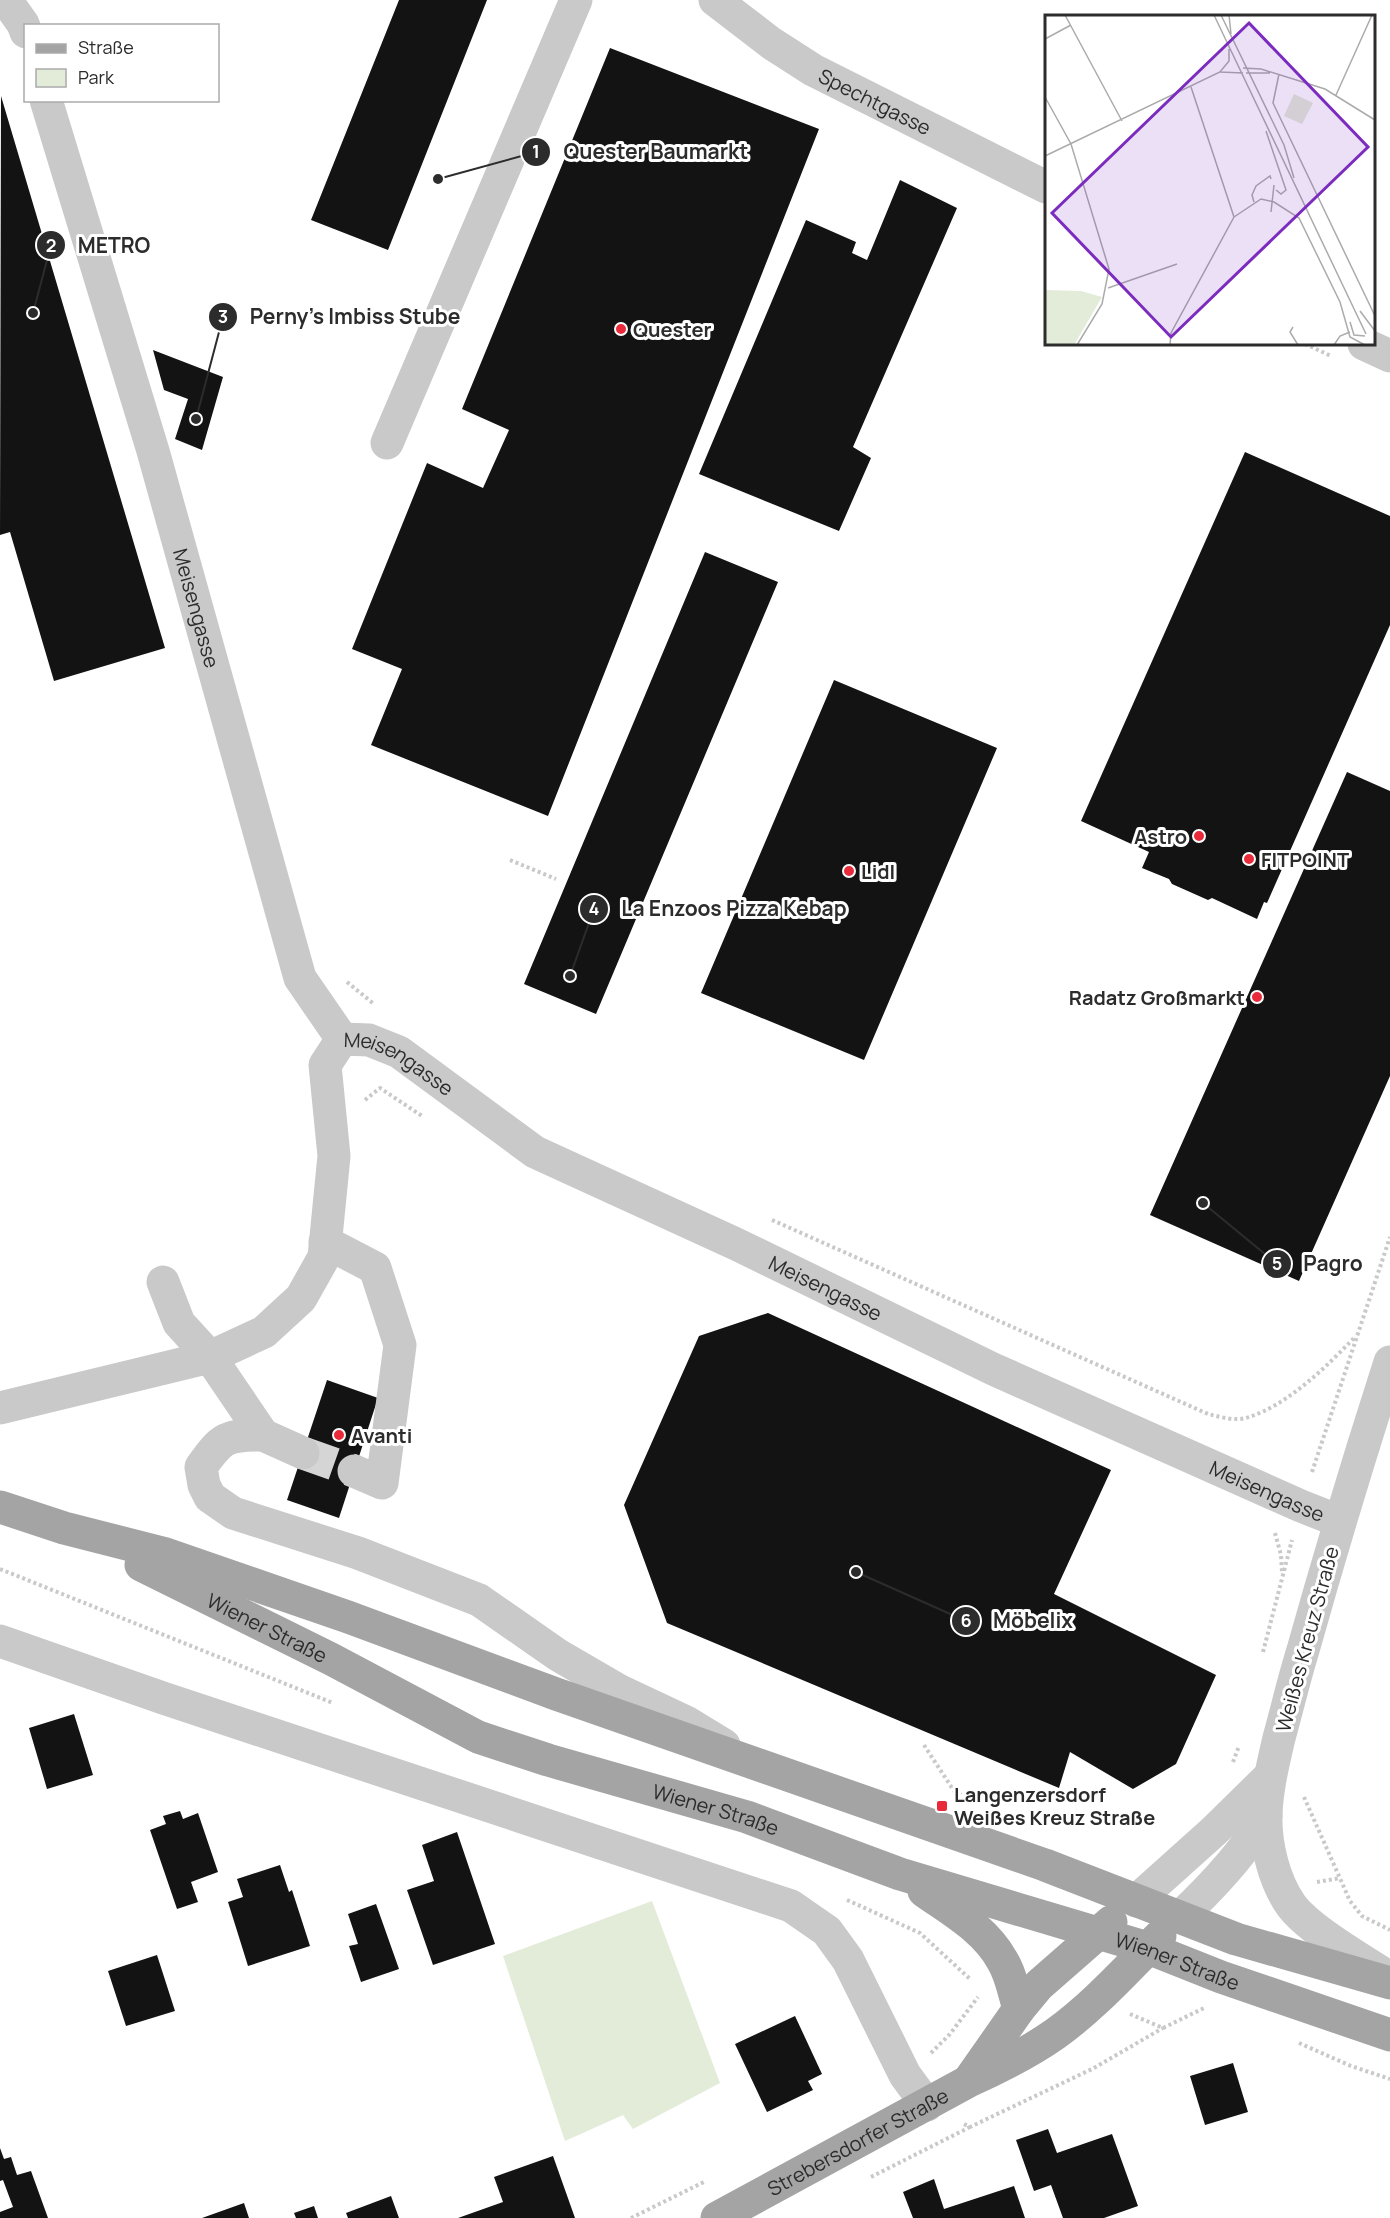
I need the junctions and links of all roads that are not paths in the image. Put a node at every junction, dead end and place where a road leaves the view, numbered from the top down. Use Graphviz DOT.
graph roads {
  1 [pos="6,0"];
  2 [pos="576,0"];
  3 [pos="715,0"];
  4 [pos="24,27"];
  5 [pos="47,102"];
  6 [pos="1045,186"];
  7 [pos="1366,345"];
  8 [pos="1390,356"];
  9 [pos="387,443"];
  10 [pos="342,1039"];
  11 [pos="325,1242"];
  12 [pos="163,1282"];
  13 [pos="210,1357"];
  14 [pos="1390,1362"];
  15 [pos="0,1408"];
  16 [pos="262,1435"];
  17 [pos="303,1453"];
  18 [pos="354,1471"];
  19 [pos="0,1507"];
  20 [pos="1339,1521"];
  21 [pos="64,1528"];
  22 [pos="0,1641"];
  23 [pos="757,1765"];
  24 [pos="1269,1778"];
  25 [pos="1266,1816"];
  26 [pos="900,1874"];
  27 [pos="1136,1901"];
  28 [pos="1180,1917"];
  29 [pos="1097,1934"];
  30 [pos="1148,1948"];
  31 [pos="1390,1981"];
  32 [pos="1019,2009"];
  33 [pos="1390,2035"];
  34 [pos="969,2081"];
  35 [pos="927,2105"];
  36 [pos="717,2218"];
  1 -- 4 [label="street"];
  2 -- 9 [label="street"];
  3 -- 6 [label="street, Spechtgasse"];
  5 -- 10 [label="street, Meisengasse"];
  7 -- 8 [label="street"];
  10 -- 11 [label="street"];
  10 -- 20 [label="street, Meisengasse"];
  11 -- 13 [label="street"];
  11 -- 18 [label="street"];
  12 -- 13 [label="street"];
  13 -- 15 [label="street"];
  13 -- 16 [label="street"];
  14 -- 20 [label="street, Weißes Kreuz Straße"];
  16 -- 17 [label="street"];
  16 -- 23 [label="street"];
  19 -- 21 [label="main road, Wiener Straße"];
  20 -- 24 [label="street, Weißes Kreuz Straße"];
  21 -- 23 [label="main road, Wiener Straße"];
  21 -- 26 [label="main road, Wiener Straße"];
  22 -- 35 [label="street"];
  23 -- 27 [label="main road, Wiener Straße"];
  24 -- 25 [label="street, Weißes Kreuz Straße"];
  24 -- 27 [label="street"];
  25 -- 28 [label="street, Weißes Kreuz Straße"];
  25 -- 31 [label="street, Weißes Kreuz Straße"];
  26 -- 29 [label="main road, Wiener Straße"];
  26 -- 32 [label="main road"];
  27 -- 28 [label="main road, Wiener Straße"];
  27 -- 29 [label="main road, Strebersdorfer Straße"];
  28 -- 30 [label="main road, Strebersdorfer Straße"];
  28 -- 31 [label="main road, Wiener Straße"];
  29 -- 30 [label="main road, Wiener Straße"];
  29 -- 32 [label="main road, Strebersdorfer Straße"];
  30 -- 33 [label="main road, Wiener Straße"];
  30 -- 34 [label="main road, Strebersdorfer Straße"];
  32 -- 34 [label="main road, Strebersdorfer Straße"];
  34 -- 35 [label="main road, Strebersdorfer Straße"];
  35 -- 36 [label="main road, Strebersdorfer Straße"];
}
